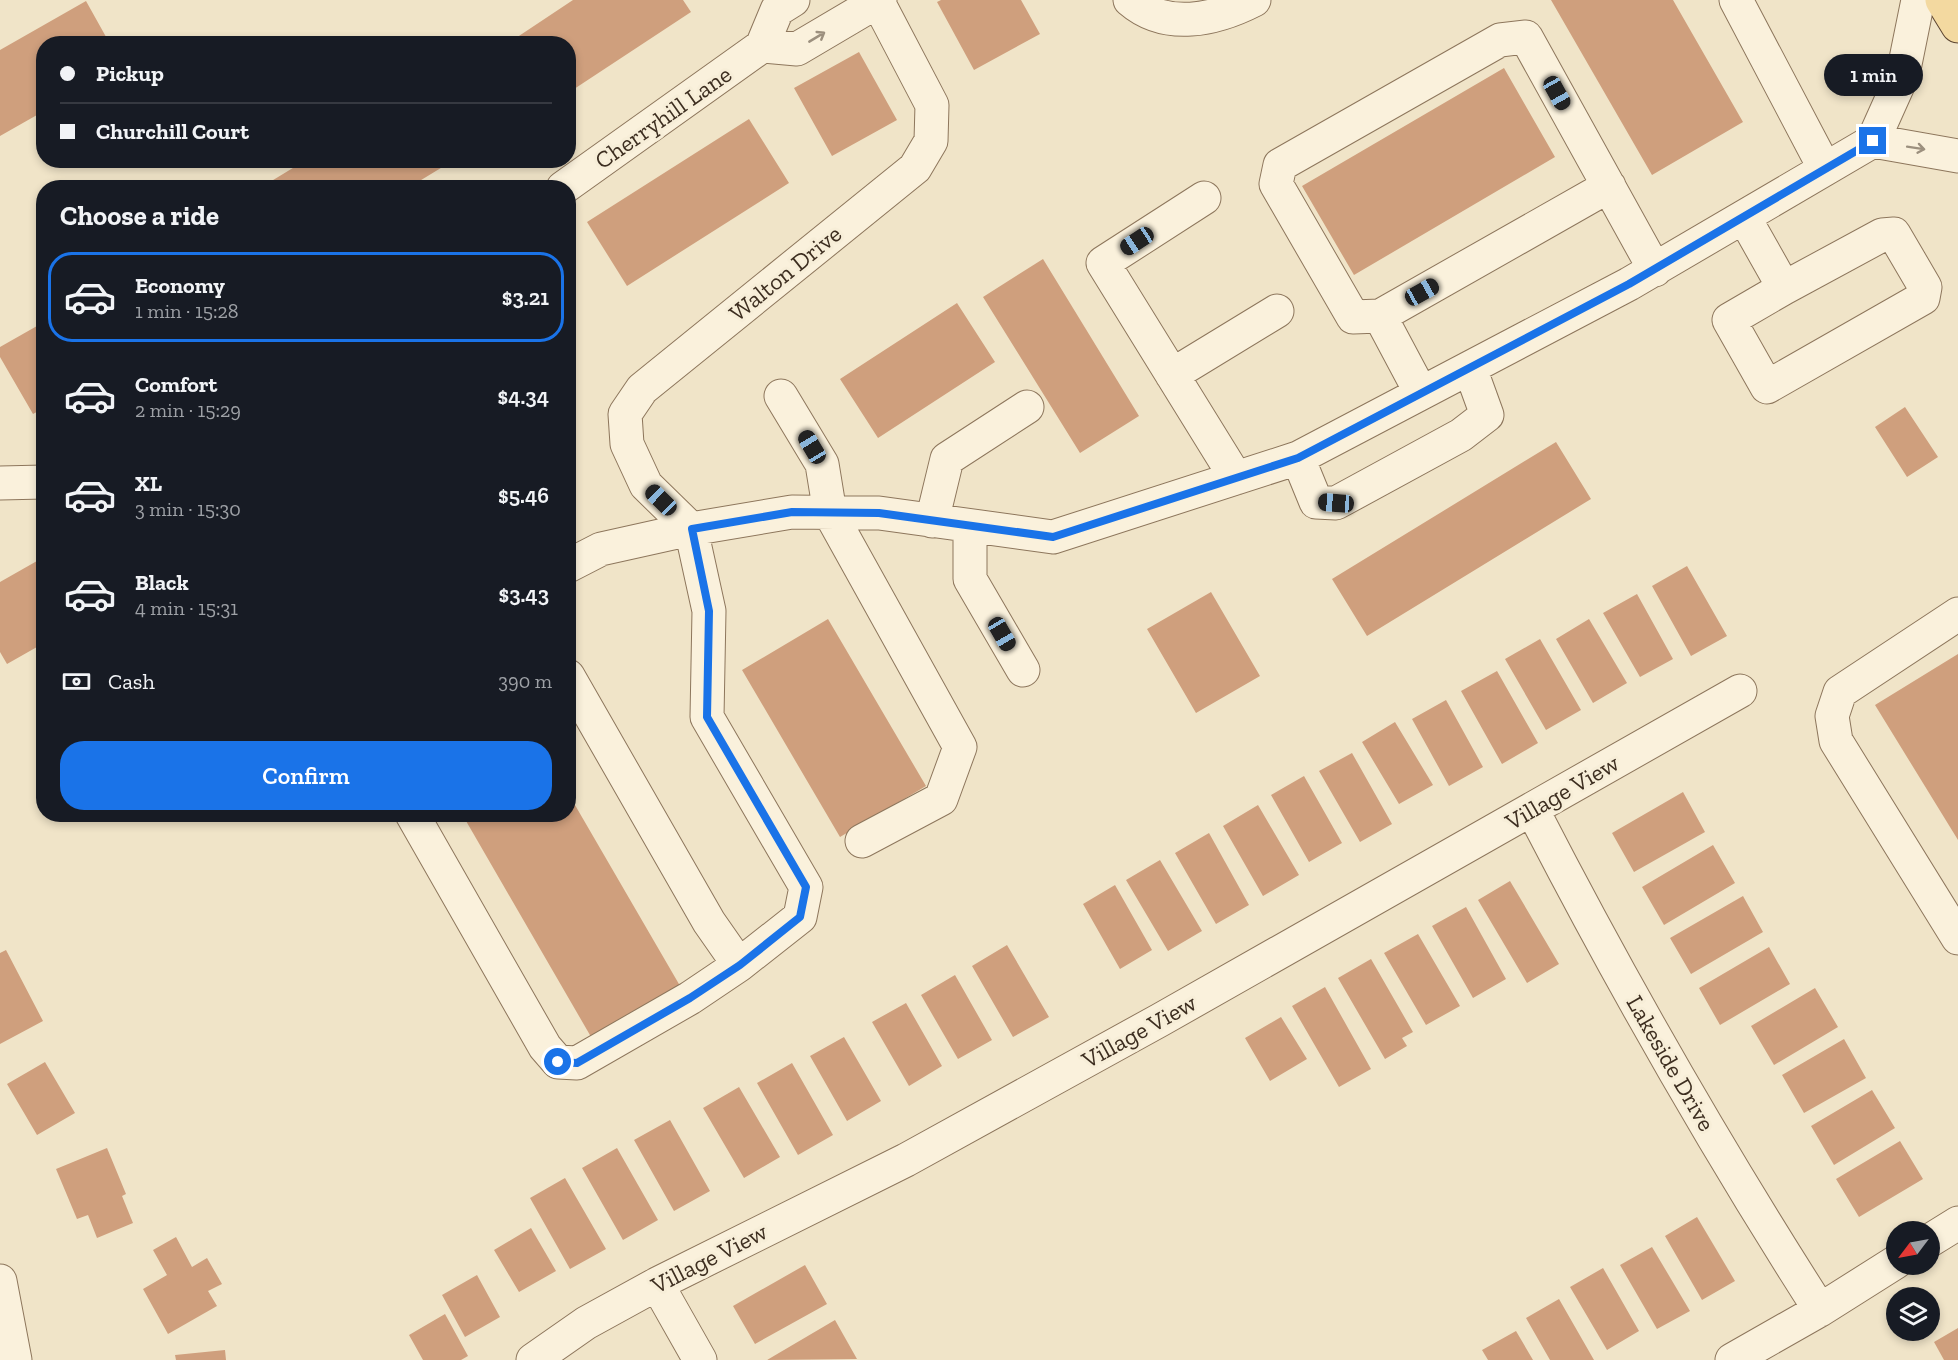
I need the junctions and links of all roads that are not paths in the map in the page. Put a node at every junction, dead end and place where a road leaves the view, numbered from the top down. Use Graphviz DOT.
graph roads {
  1 [pos="793,0"];
  2 [pos="878,0"];
  3 [pos="1130,0"];
  4 [pos="1254,0"];
  5 [pos="1736,0"];
  6 [pos="1918,0"];
  7 [pos="1942,0"];
  8 [pos="1958,26"];
  9 [pos="762,46"];
  10 [pos="1873,141"];
  11 [pos="1958,156"];
  12 [pos="1825,169"];
  13 [pos="574,180"];
  14 [pos="1609,186"];
  15 [pos="1204,198"];
  16 [pos="1744,217"];
  17 [pos="1655,270"];
  18 [pos="1784,288"];
  19 [pos="1277,311"];
  20 [pos="1380,316"];
  21 [pos="1470,368"];
  22 [pos="1172,375"];
  23 [pos="1421,393"];
  24 [pos="781,396"];
  25 [pos="1027,407"];
  26 [pos="1298,458"];
  27 [pos="1236,478"];
  28 [pos="36,482"];
  29 [pos="0,483"];
  30 [pos="830,513"];
  31 [pos="932,521"];
  32 [pos="970,526"];
  33 [pos="692,529"];
  34 [pos="576,562"];
  35 [pos="1958,614"];
  36 [pos="1023,670"];
  37 [pos="576,690"];
  38 [pos="1740,692"];
  39 [pos="1532,809"];
  40 [pos="416,822"];
  41 [pos="862,841"];
  42 [pos="1958,938"];
  43 [pos="740,965"];
  44 [pos="1958,1223"];
  45 [pos="1940,1234"];
  46 [pos="1886,1268"];
  47 [pos="0,1281"];
  48 [pos="657,1284"];
  49 [pos="1820,1310"];
  50 [pos="15,1360"];
  51 [pos="533,1360"];
  52 [pos="700,1360"];
  53 [pos="1732,1360"];
  1 -- 9 [label="street"];
  9 -- 2 [label="street, one-way"];
  2 -- 33 [label="street, Walton Drive"];
  3 -- 4 [label="street"];
  5 -- 12 [label="street"];
  6 -- 10 [label="street"];
  7 -- 8 [label="main road"];
  9 -- 13 [label="street, Cherryhill Lane"];
  10 -- 11 [label="street, one-way"];
  10 -- 12 [label="street"];
  12 -- 16 [label="street"];
  14 -- 17 [label="street"];
  14 -- 20 [label="street"];
  14 -- 20 [label="street"];
  15 -- 22 [label="street"];
  16 -- 17 [label="street"];
  16 -- 18 [label="street"];
  17 -- 21 [label="street"];
  18 -- 18 [label="street"];
  19 -- 22 [label="street"];
  20 -- 23 [label="street"];
  21 -- 23 [label="street"];
  21 -- 26 [label="street"];
  22 -- 27 [label="street"];
  23 -- 26 [label="street"];
  24 -- 30 [label="street"];
  25 -- 31 [label="street"];
  26 -- 27 [label="street"];
  27 -- 32 [label="street"];
  28 -- 29 [label="street"];
  30 -- 31 [label="street"];
  30 -- 33 [label="street"];
  30 -- 41 [label="street"];
  31 -- 32 [label="street"];
  32 -- 36 [label="street"];
  33 -- 34 [label="street"];
  33 -- 43 [label="street"];
  35 -- 42 [label="street"];
  37 -- 43 [label="street"];
  38 -- 39 [label="street, Village View"];
  39 -- 48 [label="street, Village View"];
  39 -- 49 [label="street, Lakeside Drive"];
  40 -- 43 [label="street"];
  44 -- 45 [label="street"];
  46 -- 49 [label="street"];
  47 -- 50 [label="street"];
  48 -- 51 [label="street, Village View"];
  48 -- 52 [label="street"];
  49 -- 53 [label="street"];
}
